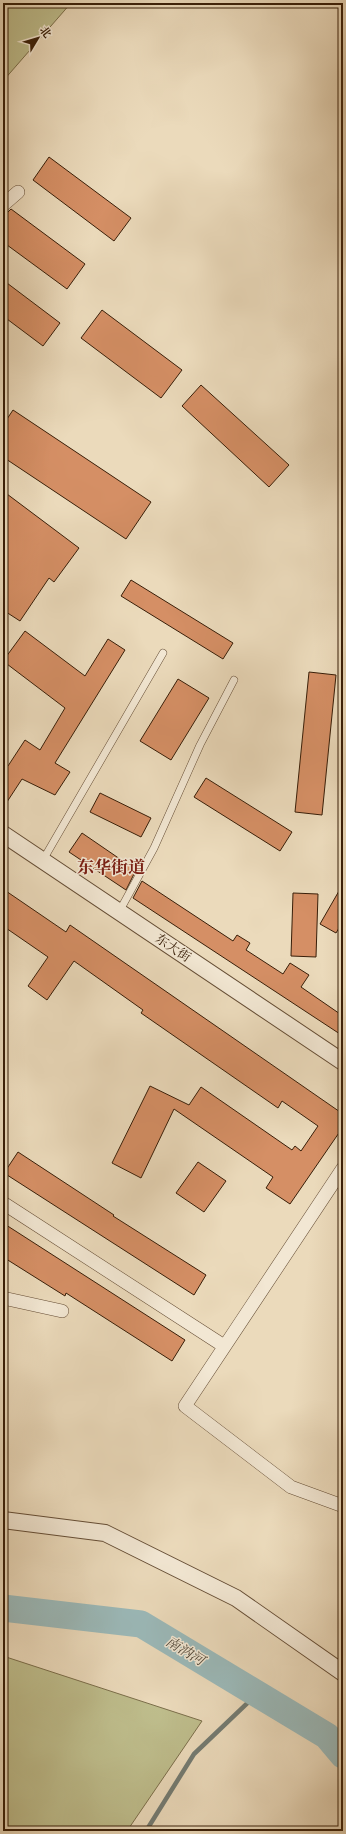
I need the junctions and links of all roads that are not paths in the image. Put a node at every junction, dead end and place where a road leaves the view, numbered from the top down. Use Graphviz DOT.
graph roads {
  1 [pos="18,192"];
  2 [pos="3,205"];
  3 [pos="162,653"];
  4 [pos="234,680"];
  5 [pos="3,834"];
  6 [pos="43,860"];
  7 [pos="119,912"];
  8 [pos="343,1062"];
  9 [pos="343,1168"];
  10 [pos="3,1203"];
  11 [pos="3,1298"];
  12 [pos="62,1311"];
  13 [pos="224,1346"];
  14 [pos="343,1506"];
  15 [pos="3,1520"];
  16 [pos="343,1673"];
  1 -- 2 [label="street"];
  3 -- 6 [label="lane"];
  4 -- 7 [label="lane"];
  5 -- 6 [label="street, 东大街"];
  6 -- 7 [label="street, 东大街"];
  7 -- 8 [label="street, 东大街"];
  9 -- 13 [label="street"];
  10 -- 13 [label="street"];
  11 -- 12 [label="street"];
  13 -- 14 [label="street"];
  15 -- 16 [label="street"];
}
